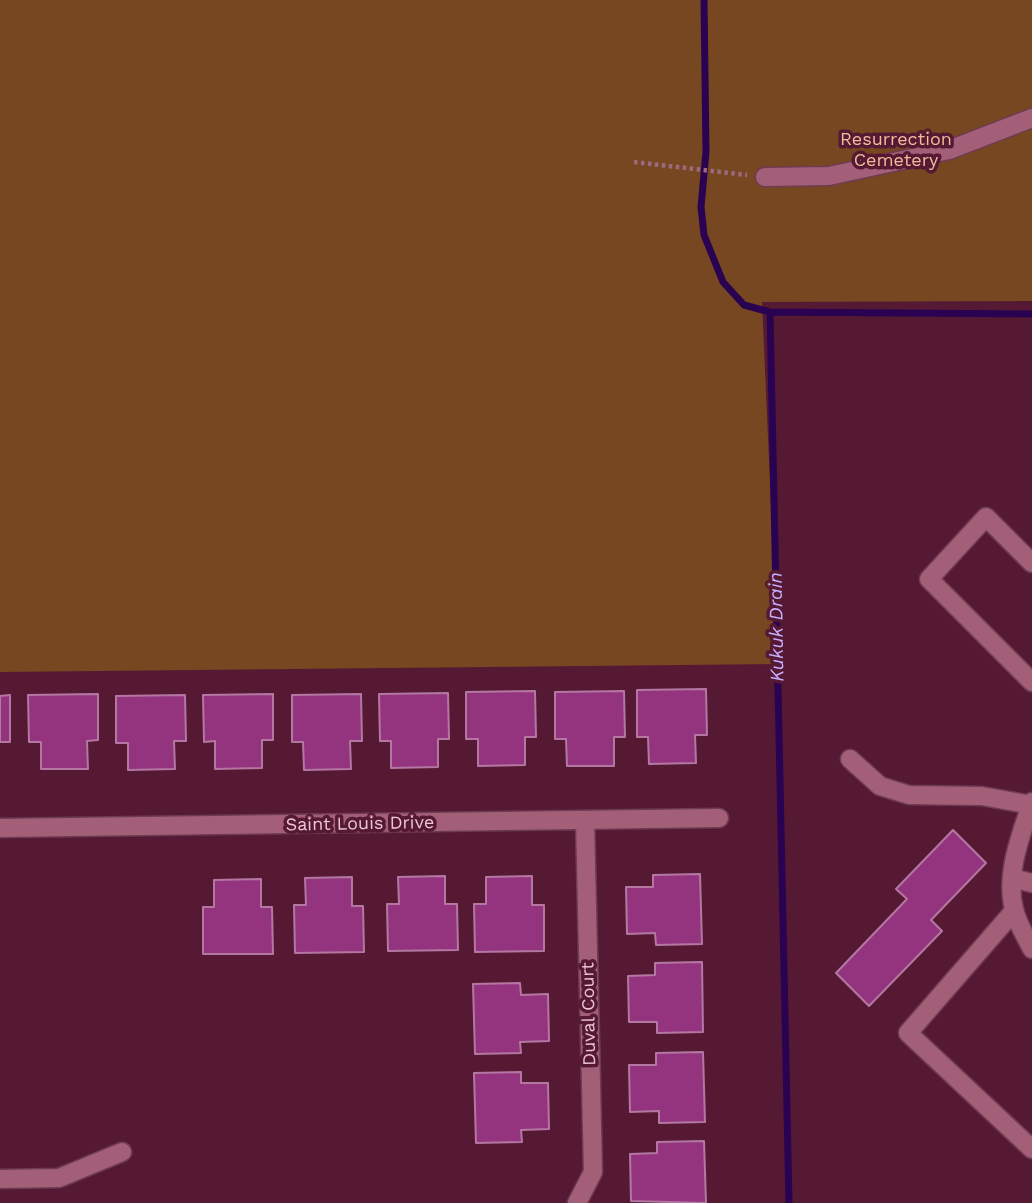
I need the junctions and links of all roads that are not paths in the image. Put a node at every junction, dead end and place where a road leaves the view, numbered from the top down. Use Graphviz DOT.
graph roads {
  1 [pos="1032,118"];
  2 [pos="765,177"];
  3 [pos="1032,563"];
  4 [pos="1032,682"];
  5 [pos="850,759"];
  6 [pos="1032,804"];
  7 [pos="719,818"];
  8 [pos="585,820"];
  9 [pos="0,828"];
  10 [pos="1026,838"];
  11 [pos="1012,878"];
  12 [pos="1032,883"];
  13 [pos="1014,911"];
  14 [pos="1032,949"];
  15 [pos="1032,1149"];
  16 [pos="122,1152"];
  17 [pos="0,1179"];
  18 [pos="577,1203"];
  1 -- 2 [label="street"];
  3 -- 4 [label="street"];
  5 -- 6 [label="street"];
  6 -- 10 [label="street"];
  7 -- 8 [label="street, Saint Louis Drive"];
  8 -- 9 [label="street, Saint Louis Drive"];
  8 -- 18 [label="street, Duval Court"];
  10 -- 11 [label="street"];
  11 -- 12 [label="street"];
  11 -- 13 [label="street"];
  13 -- 14 [label="street"];
  13 -- 15 [label="street"];
  16 -- 17 [label="street"];
}
